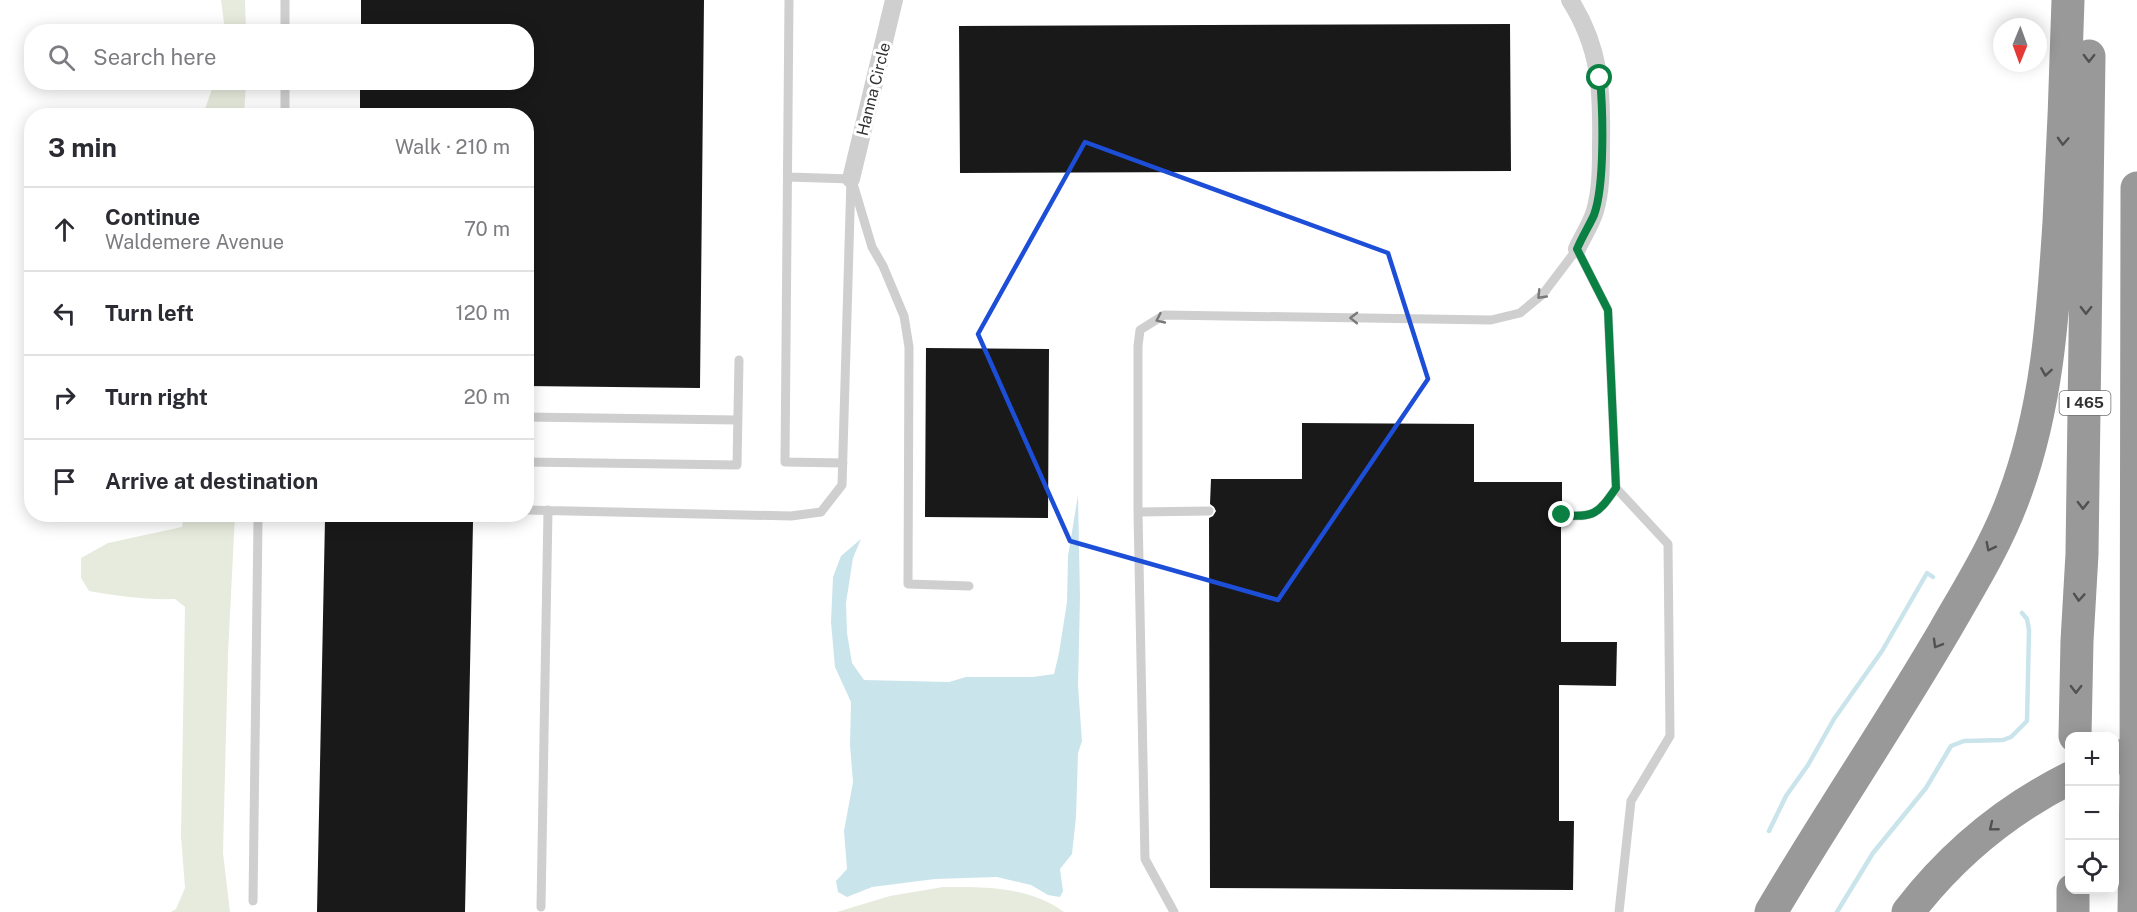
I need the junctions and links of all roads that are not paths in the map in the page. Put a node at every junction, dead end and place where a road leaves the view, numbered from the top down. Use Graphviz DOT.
graph roads {
  1 [pos="285,0"];
  2 [pos="789,0"];
  3 [pos="894,0"];
  4 [pos="2067,0"];
  5 [pos="2090,0"];
  6 [pos="1574,1"];
  7 [pos="285,24"];
  8 [pos="285,90"];
  9 [pos="285,108"];
  10 [pos="788,177"];
  11 [pos="851,178"];
  12 [pos="2137,188"];
  13 [pos="1577,249"];
  14 [pos="739,360"];
  15 [pos="534,417"];
  16 [pos="737,420"];
  17 [pos="534,462"];
  18 [pos="843,463"];
  19 [pos="1616,488"];
  20 [pos="534,510"];
  21 [pos="548,510"];
  22 [pos="1209,511"];
  23 [pos="1138,512"];
  24 [pos="1562,515"];
  25 [pos="258,522"];
  26 [pos="969,586"];
  27 [pos="2075,732"];
  28 [pos="2137,750"];
  29 [pos="2119,757"];
  30 [pos="2065,781"];
  31 [pos="1840,797"];
  32 [pos="2073,894"];
  33 [pos="253,901"];
  34 [pos="541,907"];
  35 [pos="1174,912"];
  36 [pos="1619,912"];
  37 [pos="1755,912"];
  38 [pos="1771,912"];
  39 [pos="1908,912"];
  40 [pos="2073,912"];
  41 [pos="2134,912"];
  1 -- 7 [label="lane"];
  2 -- 10 [label="lane"];
  3 -- 11 [label="street, Hanna Circle"];
  4 -- 31 [label="highway, one-way"];
  5 -- 27 [label="highway, I 465, one-way"];
  6 -- 13 [label="street"];
  8 -- 9 [label="lane"];
  10 -- 11 [label="lane"];
  10 -- 18 [label="lane"];
  11 -- 18 [label="lane"];
  11 -- 26 [label="lane"];
  12 -- 41 [label="highway"];
  13 -- 19 [label="lane"];
  13 -- 23 [label="lane, one-way"];
  14 -- 16 [label="lane"];
  15 -- 16 [label="lane"];
  16 -- 17 [label="lane"];
  18 -- 21 [label="lane"];
  19 -- 24 [label="lane"];
  19 -- 36 [label="lane"];
  20 -- 21 [label="lane"];
  21 -- 34 [label="lane"];
  22 -- 23 [label="lane"];
  23 -- 35 [label="lane"];
  25 -- 33 [label="lane"];
  28 -- 29 [label="highway, bridge"];
  30 -- 39 [label="highway, one-way"];
  31 -- 37 [label="highway"];
  31 -- 38 [label="highway"];
  32 -- 40 [label="highway"];
}
